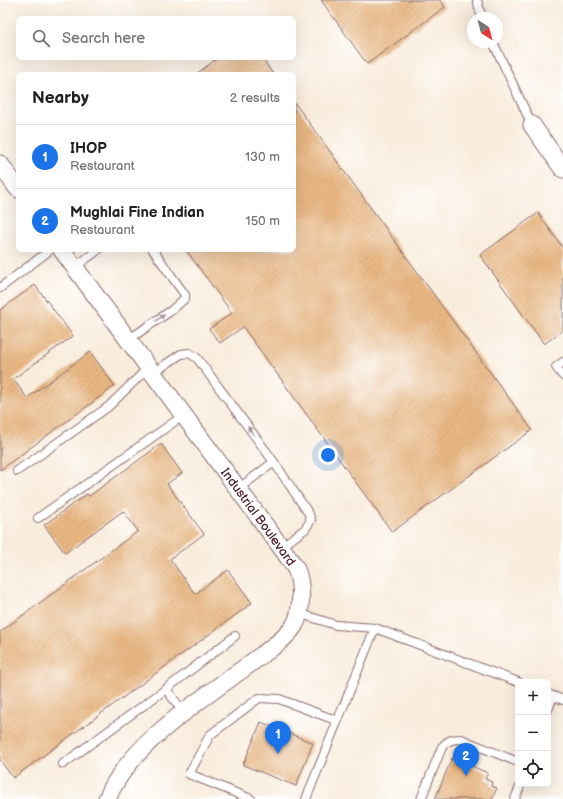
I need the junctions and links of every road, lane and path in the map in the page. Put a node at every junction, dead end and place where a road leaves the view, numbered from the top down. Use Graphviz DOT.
graph roads {
  1 [pos="477,0"];
  2 [pos="480,12"];
  3 [pos="496,48"];
  4 [pos="532,125"];
  5 [pos="0,164"];
  6 [pos="563,170"];
  7 [pos="16,186"];
  8 [pos="47,252"];
  9 [pos="63,252"];
  10 [pos="95,252"];
  11 [pos="153,252"];
  12 [pos="75,268"];
  13 [pos="0,288"];
  14 [pos="128,340"];
  15 [pos="563,362"];
  16 [pos="151,370"];
  17 [pos="563,376"];
  18 [pos="184,415"];
  19 [pos="274,462"];
  20 [pos="17,471"];
  21 [pos="238,489"];
  22 [pos="38,518"];
  23 [pos="281,547"];
  24 [pos="298,613"];
  25 [pos="375,628"];
  26 [pos="235,636"];
  27 [pos="515,681"];
  28 [pos="166,689"];
  29 [pos="551,695"];
  30 [pos="563,700"];
  31 [pos="184,712"];
  32 [pos="338,720"];
  33 [pos="515,761"];
  34 [pos="63,764"];
  35 [pos="520,787"];
  36 [pos="107,799"];
  37 [pos="251,799"];
  38 [pos="306,799"];
  39 [pos="421,799"];
  40 [pos="515,799"];
  1 -- 2 [label="lane"];
  3 -- 4 [label="lane"];
  4 -- 6 [label="street"];
  5 -- 7 [label="street"];
  8 -- 13 [label="lane"];
  9 -- 12 [label="street, Industrial Boulevard"];
  10 -- 12 [label="lane"];
  14 -- 11 [label="lane, one-way"];
  12 -- 14 [label="street, Industrial Boulevard"];
  14 -- 16 [label="street, Industrial Boulevard"];
  15 -- 17 [label="lane"];
  16 -- 18 [label="street, Industrial Boulevard"];
  19 -- 16 [label="lane, one-way"];
  16 -- 20 [label="lane"];
  18 -- 21 [label="street, Industrial Boulevard"];
  18 -- 22 [label="lane"];
  19 -- 21 [label="lane"];
  19 -- 23 [label="lane"];
  21 -- 23 [label="street, Industrial Boulevard"];
  23 -- 24 [label="street, Industrial Boulevard"];
  24 -- 25 [label="lane"];
  24 -- 31 [label="street, Industrial Boulevard"];
  25 -- 27 [label="lane"];
  25 -- 32 [label="lane"];
  26 -- 28 [label="lane"];
  28 -- 31 [label="lane"];
  28 -- 34 [label="lane"];
  29 -- 30 [label="lane"];
  31 -- 36 [label="street, Industrial Boulevard"];
  32 -- 37 [label="lane"];
  32 -- 38 [label="lane"];
  33 -- 39 [label="lane"];
  35 -- 40 [label="lane"];
}
